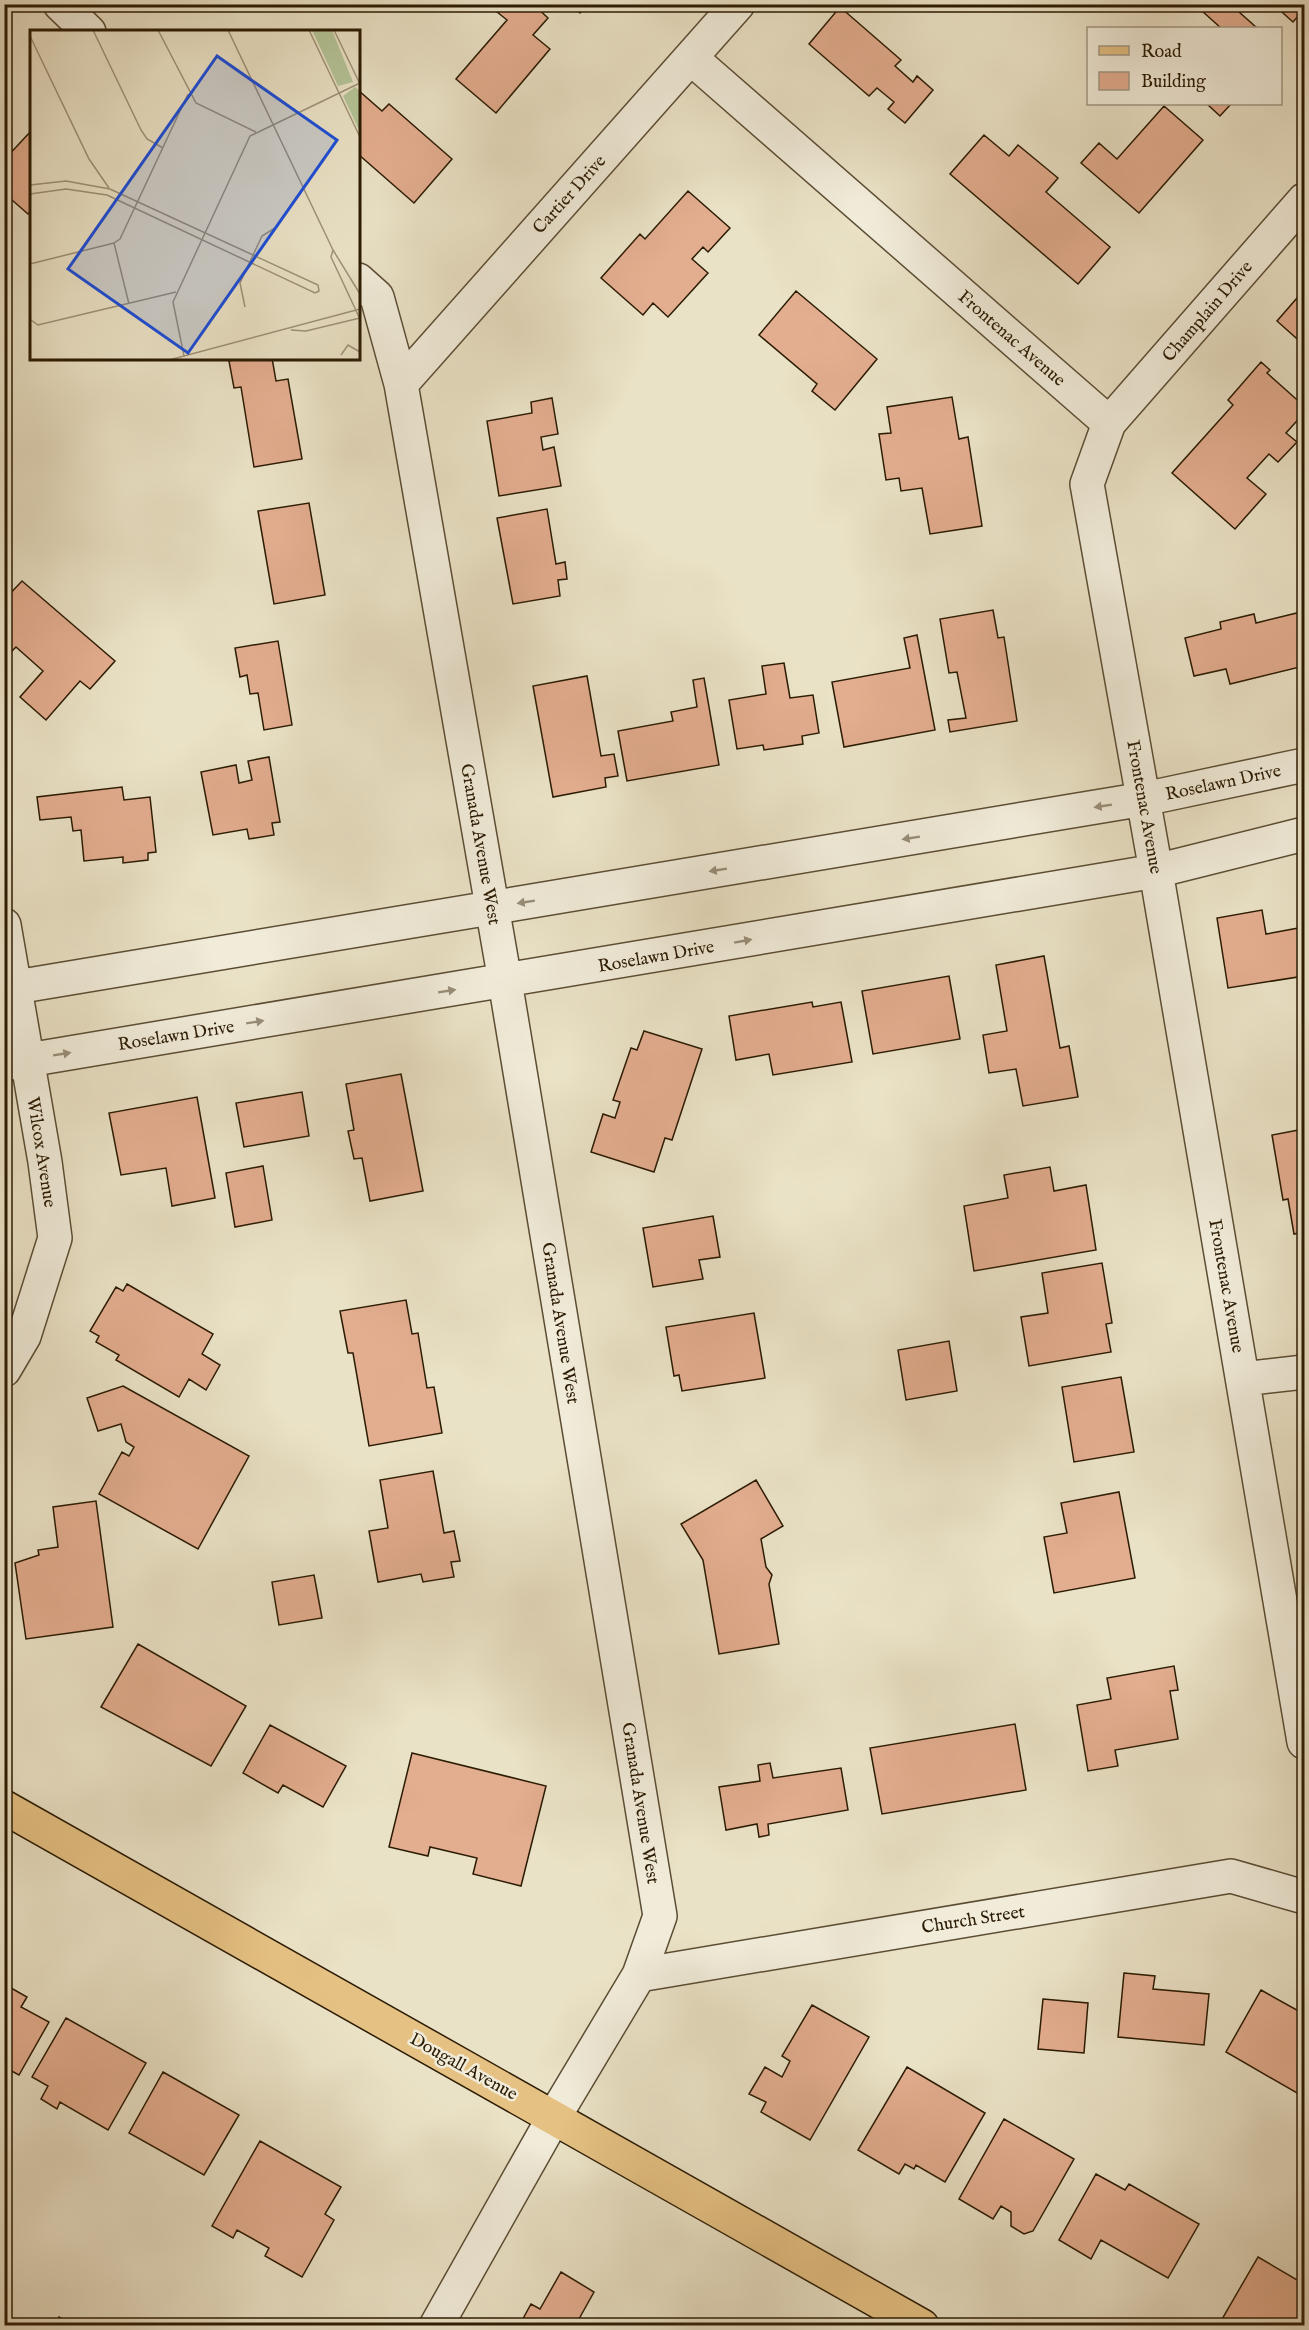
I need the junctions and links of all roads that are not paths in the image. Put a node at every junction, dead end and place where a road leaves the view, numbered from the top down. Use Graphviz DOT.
graph roads {
  1 [pos="60,4"];
  2 [pos="738,4"];
  3 [pos="87,30"];
  4 [pos="691,58"];
  5 [pos="1305,200"];
  6 [pos="360,282"];
  7 [pos="401,384"];
  8 [pos="1109,423"];
  9 [pos="1305,765"];
  10 [pos="1144,799"];
  11 [pos="1305,834"];
  12 [pos="1156,871"];
  13 [pos="492,907"];
  14 [pos="4,925"];
  15 [pos="505,981"];
  16 [pos="10,988"];
  17 [pos="16,1062"];
  18 [pos="4,1370"];
  19 [pos="1305,1372"];
  20 [pos="1243,1379"];
  21 [pos="1305,1742"];
  22 [pos="4,1808"];
  23 [pos="1305,1897"];
  24 [pos="639,1975"];
  25 [pos="554,2117"];
  26 [pos="436,2325"];
  27 [pos="922,2325"];
  1 -- 3 [label="street"];
  2 -- 4 [label="street, Cartier Drive"];
  4 -- 7 [label="street, Cartier Drive"];
  4 -- 8 [label="street, Frontenac Avenue"];
  5 -- 8 [label="street, Champlain Drive"];
  6 -- 7 [label="street, Granada Avenue West"];
  7 -- 13 [label="street, Granada Avenue West"];
  8 -- 10 [label="street, Frontenac Avenue"];
  9 -- 10 [label="street, Roselawn Drive"];
  10 -- 12 [label="street, Frontenac Avenue"];
  10 -- 13 [label="street, Roselawn Drive, one-way"];
  11 -- 12 [label="street, Roselawn Drive"];
  15 -- 12 [label="street, Roselawn Drive, one-way"];
  12 -- 20 [label="street, Frontenac Avenue"];
  13 -- 15 [label="street, Granada Avenue West"];
  13 -- 16 [label="street, Roselawn Drive"];
  14 -- 16 [label="street, Wilcox Avenue"];
  17 -- 15 [label="street, Roselawn Drive, one-way"];
  15 -- 24 [label="street, Granada Avenue West"];
  16 -- 17 [label="street, Wilcox Avenue"];
  17 -- 18 [label="street, Wilcox Avenue"];
  19 -- 20 [label="street"];
  20 -- 21 [label="street, Frontenac Avenue"];
  22 -- 25 [label="main road, Dougall Avenue"];
  23 -- 24 [label="street, Church Street"];
  24 -- 25 [label="street, Granada Avenue West"];
  25 -- 26 [label="street, Granada Avenue West"];
  25 -- 27 [label="main road, Dougall Avenue"];
}
